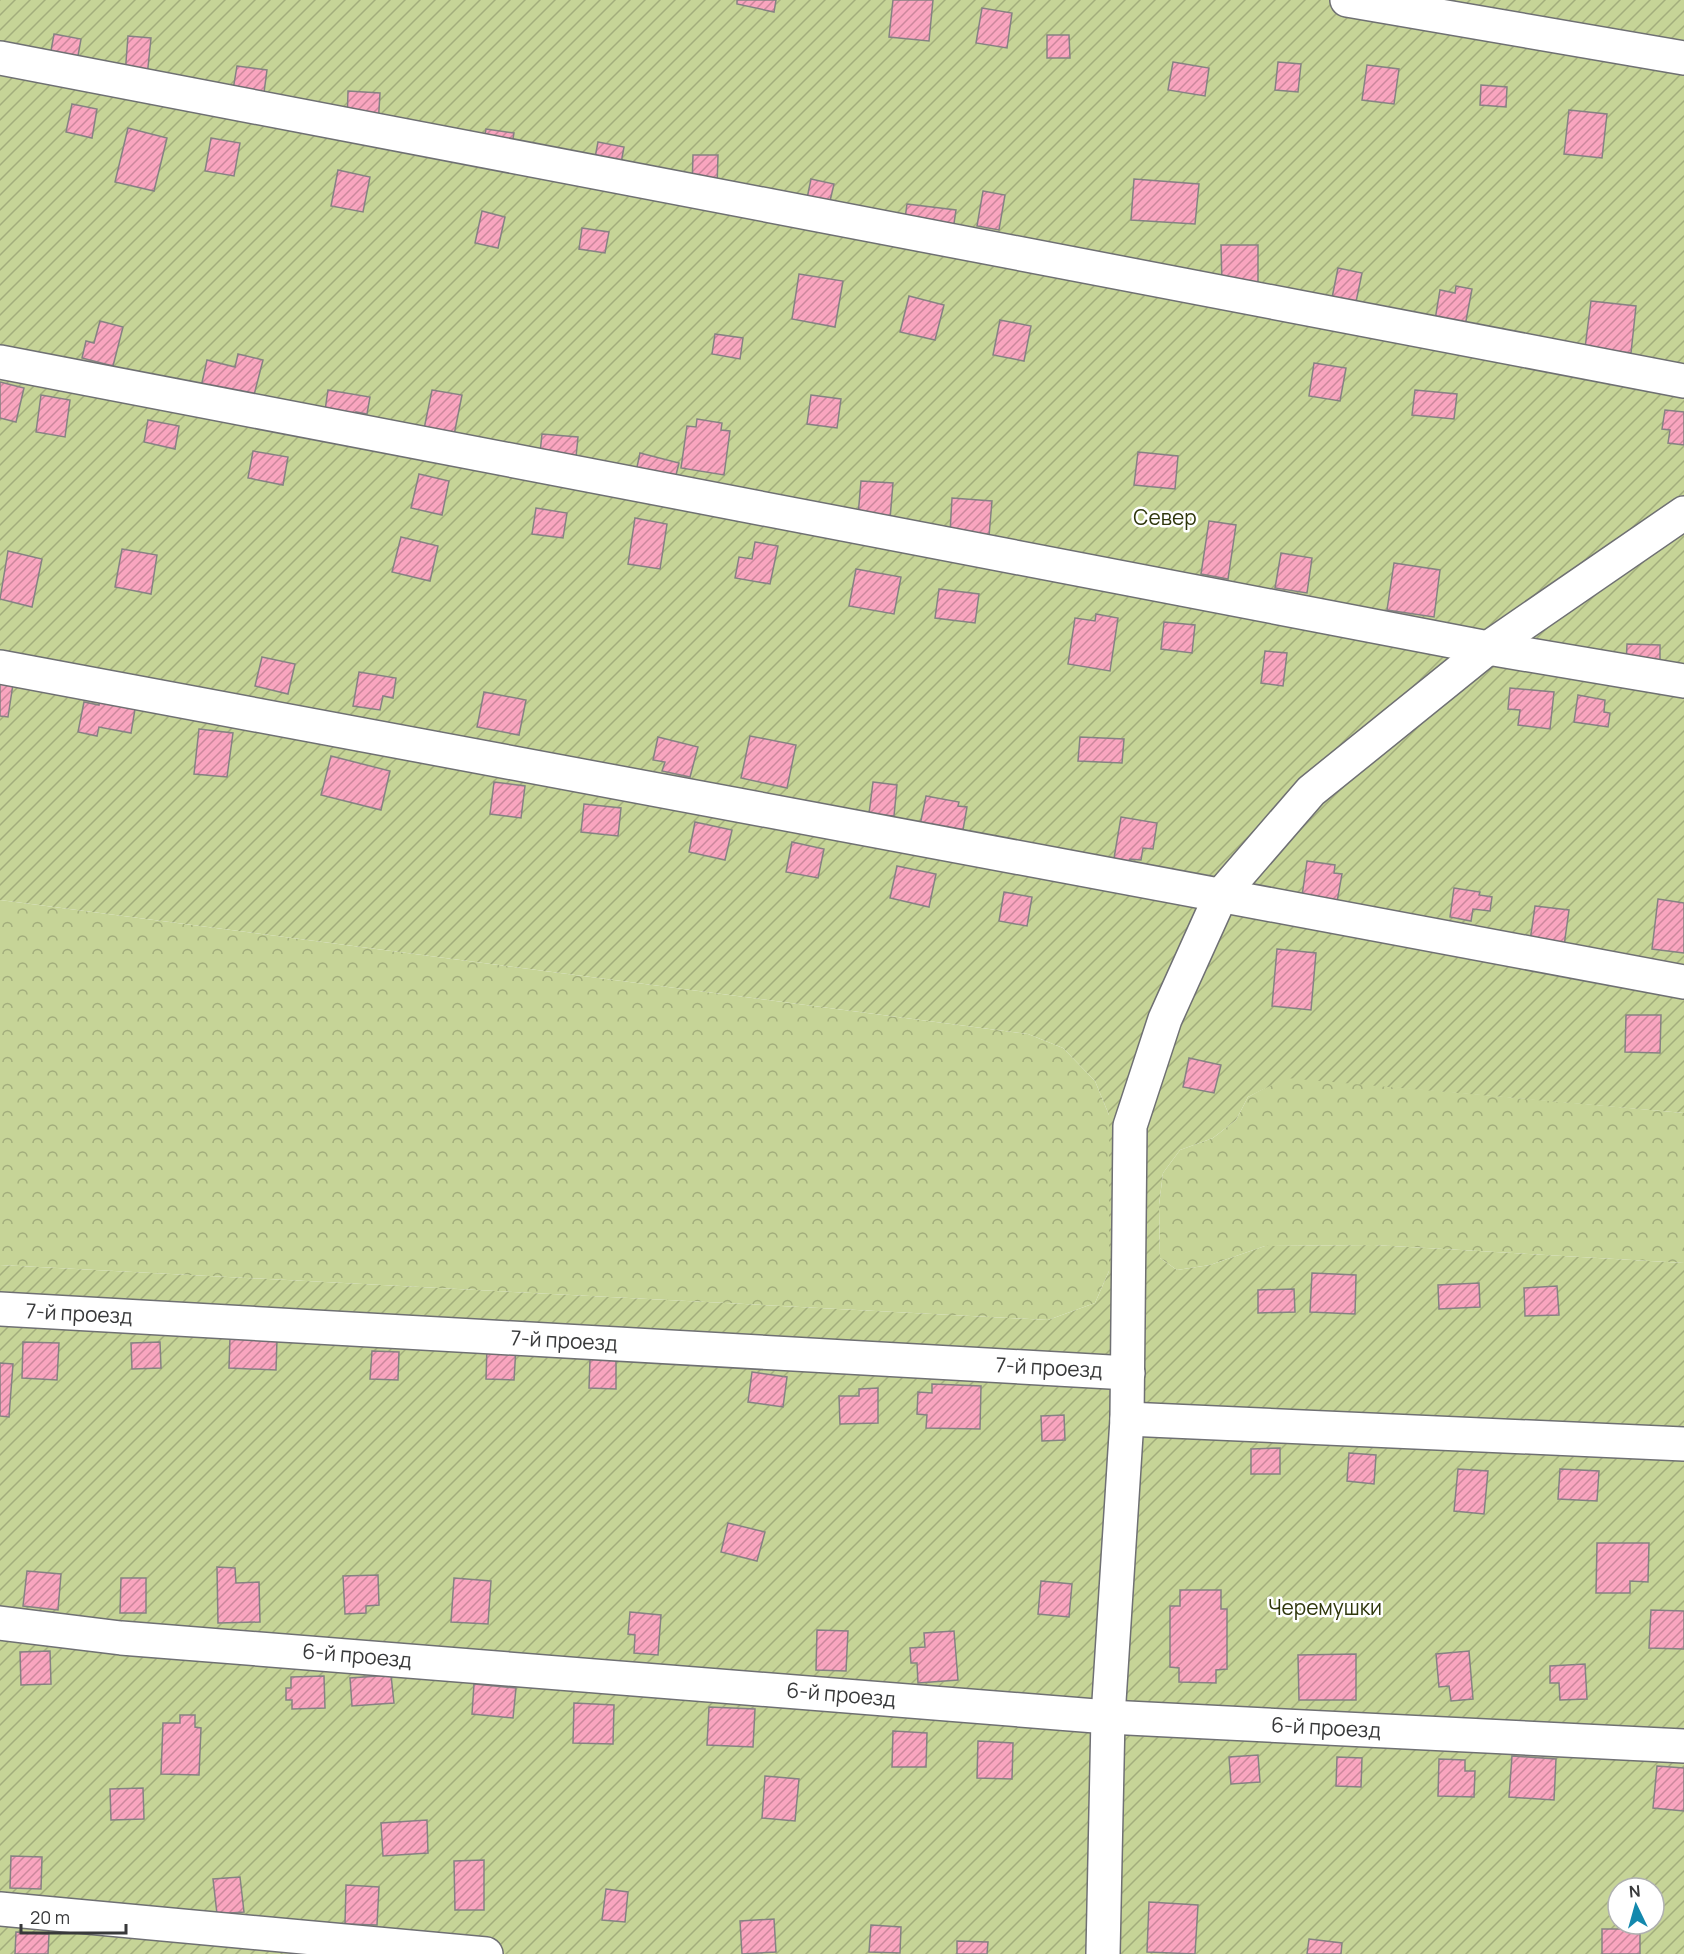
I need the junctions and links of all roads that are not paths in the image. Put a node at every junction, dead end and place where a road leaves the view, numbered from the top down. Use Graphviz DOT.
graph roads {
  1 [pos="1347,0"];
  2 [pos="0,58"];
  3 [pos="1684,58"];
  4 [pos="0,362"];
  5 [pos="1684,381"];
  6 [pos="1684,513"];
  7 [pos="1488,648"];
  8 [pos="0,667"];
  9 [pos="1684,681"];
  10 [pos="1221,895"];
  11 [pos="1684,982"];
  12 [pos="0,1310"];
  13 [pos="1128,1373"];
  14 [pos="1127,1419"];
  15 [pos="1684,1444"];
  16 [pos="0,1623"];
  17 [pos="1108,1717"];
  18 [pos="1684,1746"];
  19 [pos="0,1909"];
  20 [pos="486,1954"];
  21 [pos="1103,1954"];
  1 -- 3 [label="street"];
  2 -- 5 [label="street"];
  4 -- 7 [label="street"];
  6 -- 7 [label="street"];
  7 -- 9 [label="street"];
  7 -- 10 [label="street"];
  8 -- 10 [label="street"];
  10 -- 11 [label="street"];
  10 -- 13 [label="street"];
  12 -- 13 [label="street, 7-й проезд"];
  13 -- 14 [label="street"];
  14 -- 15 [label="street"];
  14 -- 17 [label="street"];
  16 -- 17 [label="street, 6-й проезд"];
  17 -- 18 [label="street, 6-й проезд"];
  17 -- 21 [label="street"];
  19 -- 20 [label="street"];
}
